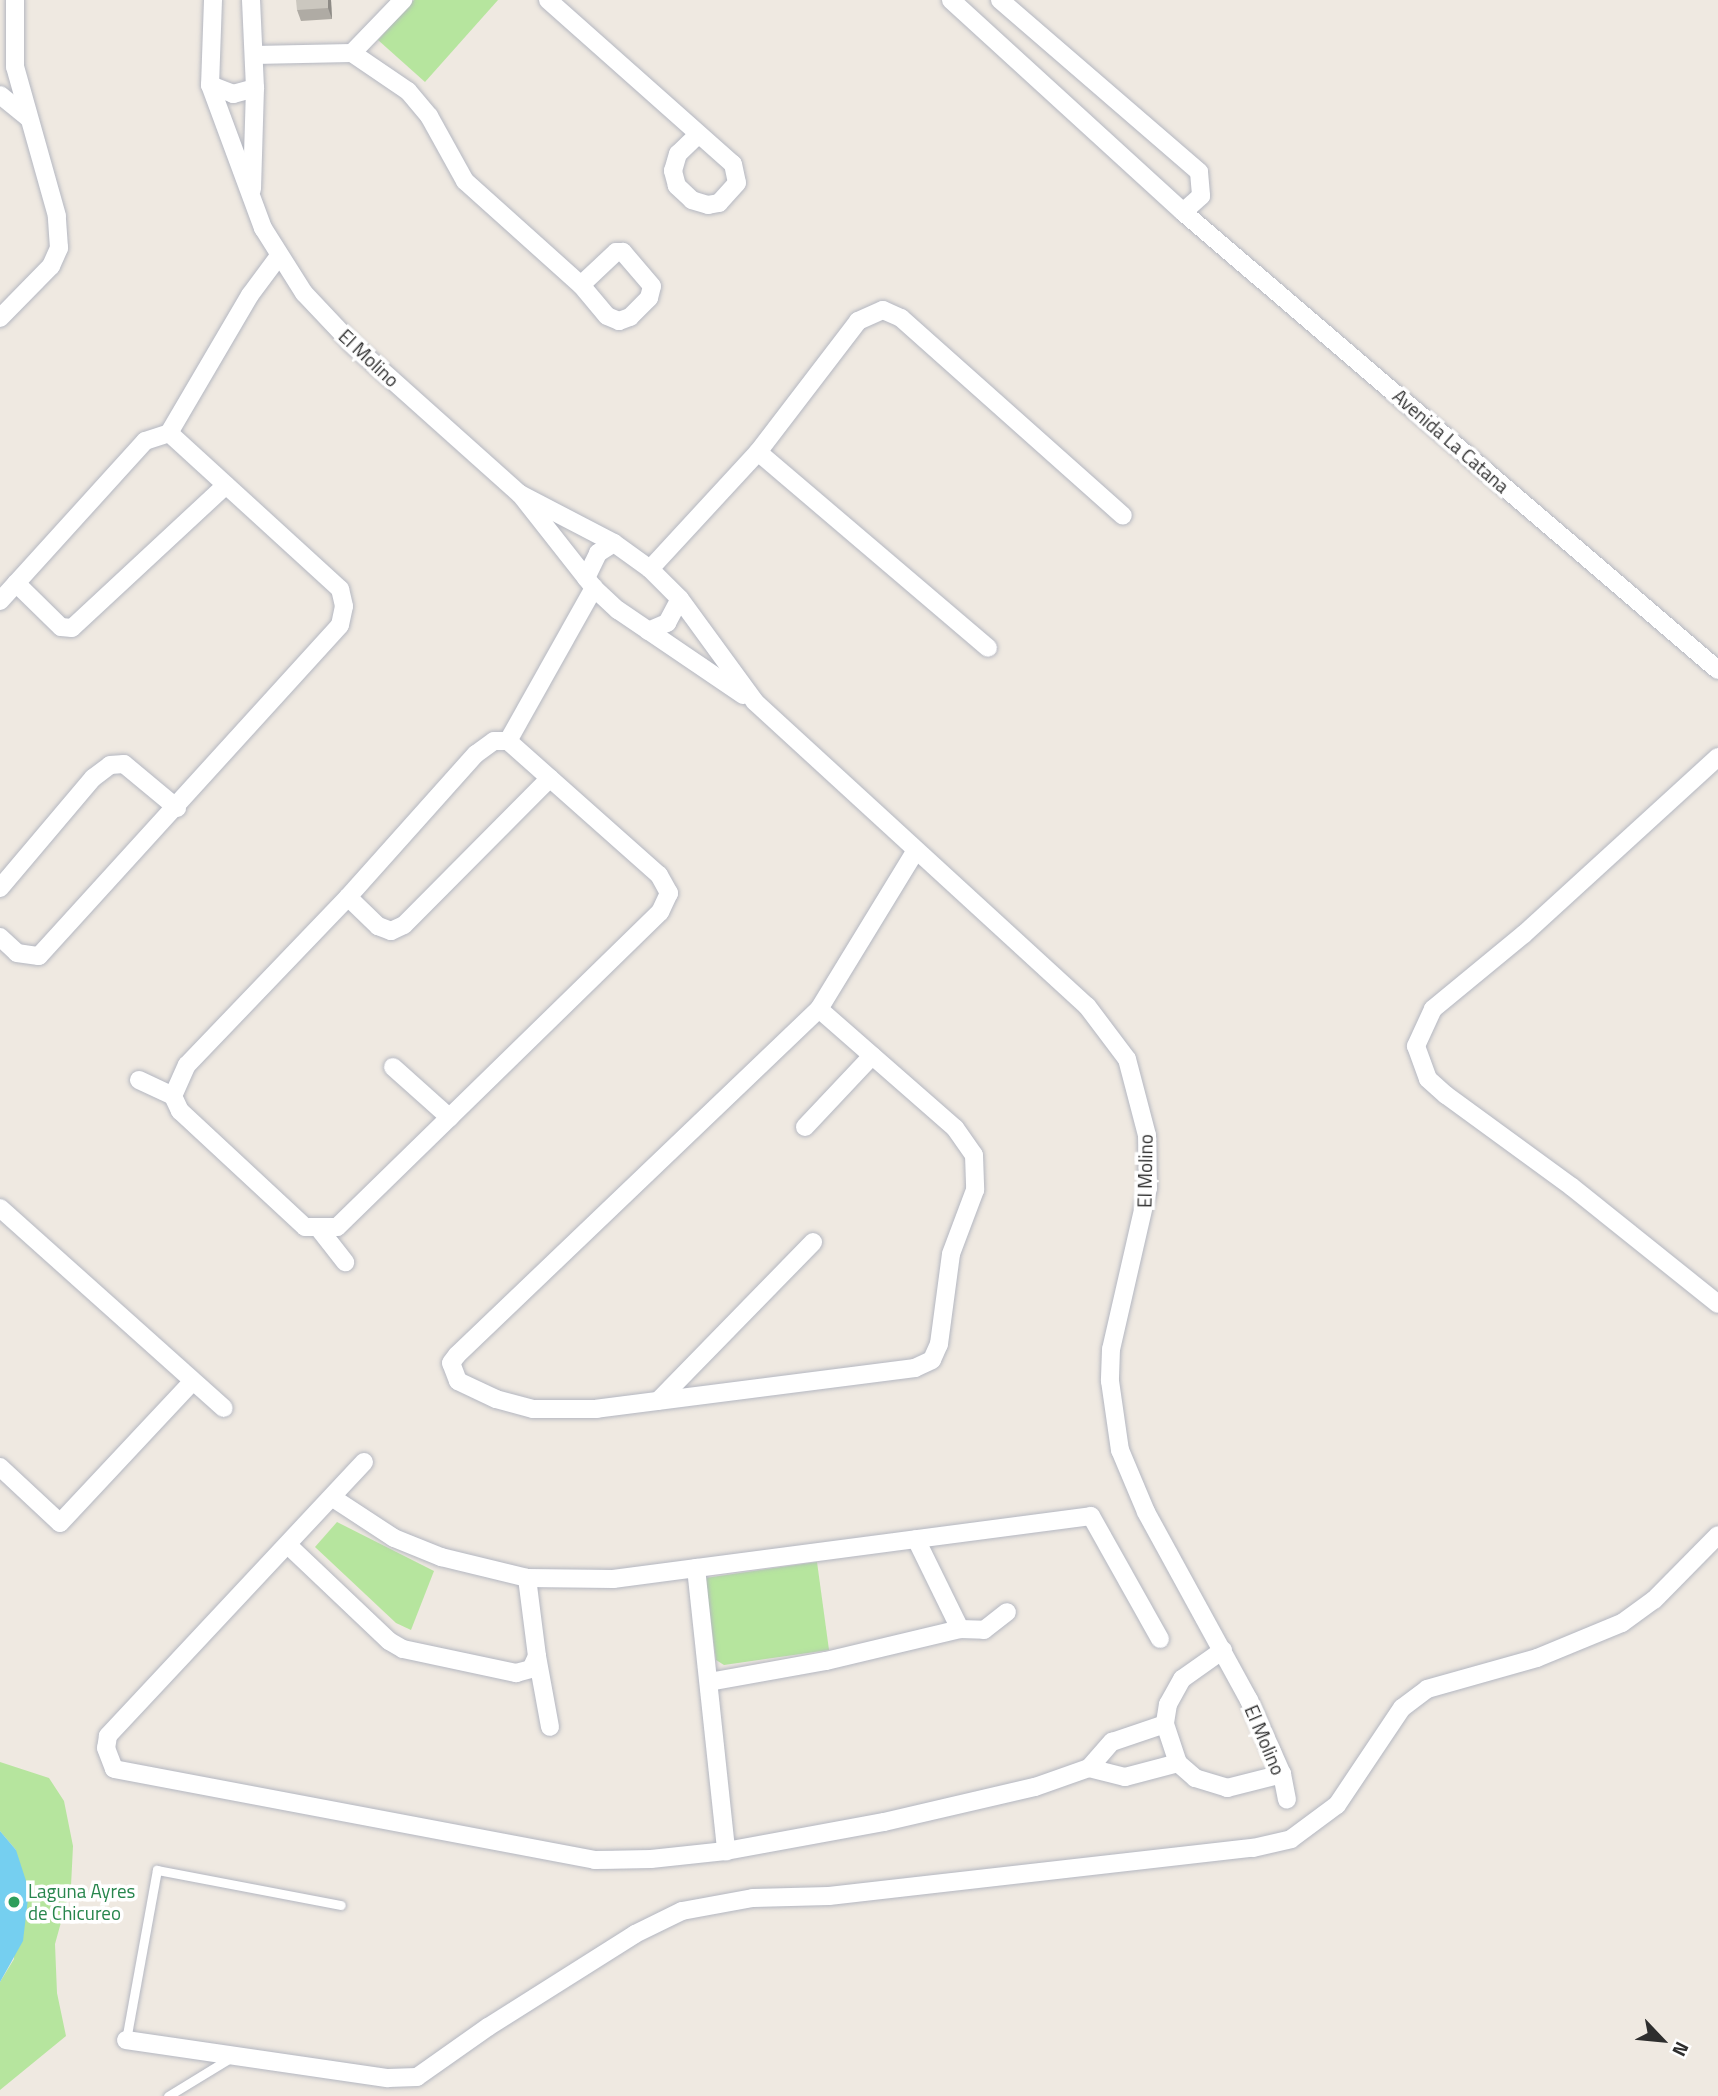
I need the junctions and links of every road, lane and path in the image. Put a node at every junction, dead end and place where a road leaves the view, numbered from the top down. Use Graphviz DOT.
graph roads {
  1 [pos="15,0"];
  2 [pos="403,0"];
  3 [pos="548,0"];
  4 [pos="951,0"];
  5 [pos="1000,0"];
  6 [pos="248,1"];
  7 [pos="216,2"];
  8 [pos="352,53"];
  9 [pos="254,55"];
  10 [pos="210,85"];
  11 [pos="255,88"];
  12 [pos="0,95"];
  13 [pos="28,118"];
  14 [pos="698,135"];
  15 [pos="252,196"];
  16 [pos="1183,212"];
  17 [pos="278,256"];
  18 [pos="581,285"];
  19 [pos="0,318"];
  20 [pos="169,433"];
  21 [pos="758,452"];
  22 [pos="226,485"];
  23 [pos="520,495"];
  24 [pos="1123,516"];
  25 [pos="614,543"];
  26 [pos="650,569"];
  27 [pos="16,583"];
  28 [pos="590,583"];
  29 [pos="680,598"];
  30 [pos="0,601"];
  31 [pos="648,631"];
  32 [pos="988,648"];
  33 [pos="1718,670"];
  34 [pos="755,702"];
  35 [pos="508,741"];
  36 [pos="1718,757"];
  37 [pos="550,778"];
  38 [pos="177,808"];
  39 [pos="915,852"];
  40 [pos="0,888"];
  41 [pos="348,897"];
  42 [pos="0,937"];
  43 [pos="819,1009"];
  44 [pos="873,1056"];
  45 [pos="393,1067"];
  46 [pos="139,1080"];
  47 [pos="173,1096"];
  48 [pos="450,1118"];
  49 [pos="805,1127"];
  50 [pos="0,1208"];
  51 [pos="320,1230"];
  52 [pos="813,1242"];
  53 [pos="345,1262"];
  54 [pos="1718,1304"];
  55 [pos="191,1383"];
  56 [pos="658,1401"];
  57 [pos="224,1408"];
  58 [pos="365,1462"];
  59 [pos="0,1468"];
  60 [pos="333,1498"];
  61 [pos="1718,1535"];
  62 [pos="916,1539"];
  63 [pos="289,1546"];
  64 [pos="696,1568"];
  65 [pos="527,1578"];
  66 [pos="1007,1612"];
  67 [pos="960,1629"];
  68 [pos="1160,1639"];
  69 [pos="1223,1650"];
  70 [pos="537,1656"];
  71 [pos="709,1682"];
  72 [pos="1164,1724"];
  73 [pos="550,1727"];
  74 [pos="1178,1763"];
  75 [pos="1089,1768"];
  76 [pos="1282,1774"];
  77 [pos="1287,1800"];
  78 [pos="726,1851"];
  79 [pos="341,1905"];
  80 [pos="126,2040"];
  81 [pos="234,2056"];
  82 [pos="168,2096"];
  1 -- 13 [label="street"];
  2 -- 8 [label="street"];
  3 -- 14 [label="street"];
  4 -- 16 [label="street, Avenida La Catana"];
  5 -- 16 [label="street"];
  6 -- 9 [label="street, El Molino"];
  7 -- 10 [label="street, El Molino"];
  8 -- 9 [label="street"];
  8 -- 18 [label="street"];
  9 -- 11 [label="street, El Molino"];
  10 -- 11 [label="street"];
  10 -- 15 [label="street, El Molino"];
  11 -- 15 [label="street, El Molino"];
  12 -- 13 [label="street"];
  13 -- 19 [label="street"];
  15 -- 17 [label="street, El Molino"];
  16 -- 33 [label="street, Avenida La Catana"];
  17 -- 20 [label="street"];
  17 -- 23 [label="street, El Molino"];
  20 -- 22 [label="street"];
  20 -- 27 [label="street"];
  21 -- 24 [label="street"];
  21 -- 26 [label="street"];
  21 -- 32 [label="street"];
  22 -- 27 [label="street"];
  22 -- 38 [label="street"];
  23 -- 25 [label="street, El Molino"];
  23 -- 28 [label="street, El Molino"];
  25 -- 26 [label="street, El Molino"];
  25 -- 28 [label="street"];
  26 -- 29 [label="street, El Molino"];
  27 -- 30 [label="street"];
  28 -- 31 [label="street, El Molino"];
  28 -- 35 [label="street"];
  29 -- 31 [label="street"];
  29 -- 34 [label="street, El Molino"];
  31 -- 34 [label="street, El Molino"];
  34 -- 39 [label="street, El Molino"];
  35 -- 37 [label="street"];
  35 -- 41 [label="street"];
  36 -- 54 [label="street"];
  37 -- 41 [label="street"];
  37 -- 48 [label="street"];
  38 -- 40 [label="street"];
  38 -- 42 [label="street"];
  39 -- 43 [label="street"];
  39 -- 69 [label="street, El Molino"];
  41 -- 47 [label="street"];
  43 -- 44 [label="street"];
  43 -- 56 [label="street"];
  44 -- 49 [label="street"];
  44 -- 56 [label="street"];
  45 -- 48 [label="street"];
  46 -- 47 [label="street"];
  47 -- 51 [label="street"];
  48 -- 51 [label="street"];
  50 -- 55 [label="street"];
  51 -- 53 [label="street"];
  52 -- 56 [label="street"];
  55 -- 57 [label="street"];
  55 -- 59 [label="street"];
  58 -- 60 [label="street"];
  60 -- 63 [label="street"];
  60 -- 65 [label="street"];
  61 -- 81 [label="street"];
  62 -- 64 [label="street"];
  62 -- 67 [label="street"];
  62 -- 68 [label="street"];
  63 -- 70 [label="street"];
  63 -- 78 [label="street"];
  64 -- 65 [label="street"];
  64 -- 71 [label="street"];
  65 -- 70 [label="street"];
  66 -- 67 [label="street"];
  67 -- 71 [label="street"];
  69 -- 72 [label="street"];
  69 -- 76 [label="street, El Molino"];
  70 -- 73 [label="street"];
  71 -- 78 [label="street"];
  72 -- 74 [label="street"];
  72 -- 75 [label="street"];
  74 -- 75 [label="street"];
  74 -- 76 [label="street"];
  75 -- 78 [label="street"];
  76 -- 77 [label="street, El Molino"];
  79 -- 80 [label="lane"];
  80 -- 81 [label="street"];
  81 -- 82 [label="lane"];
}
